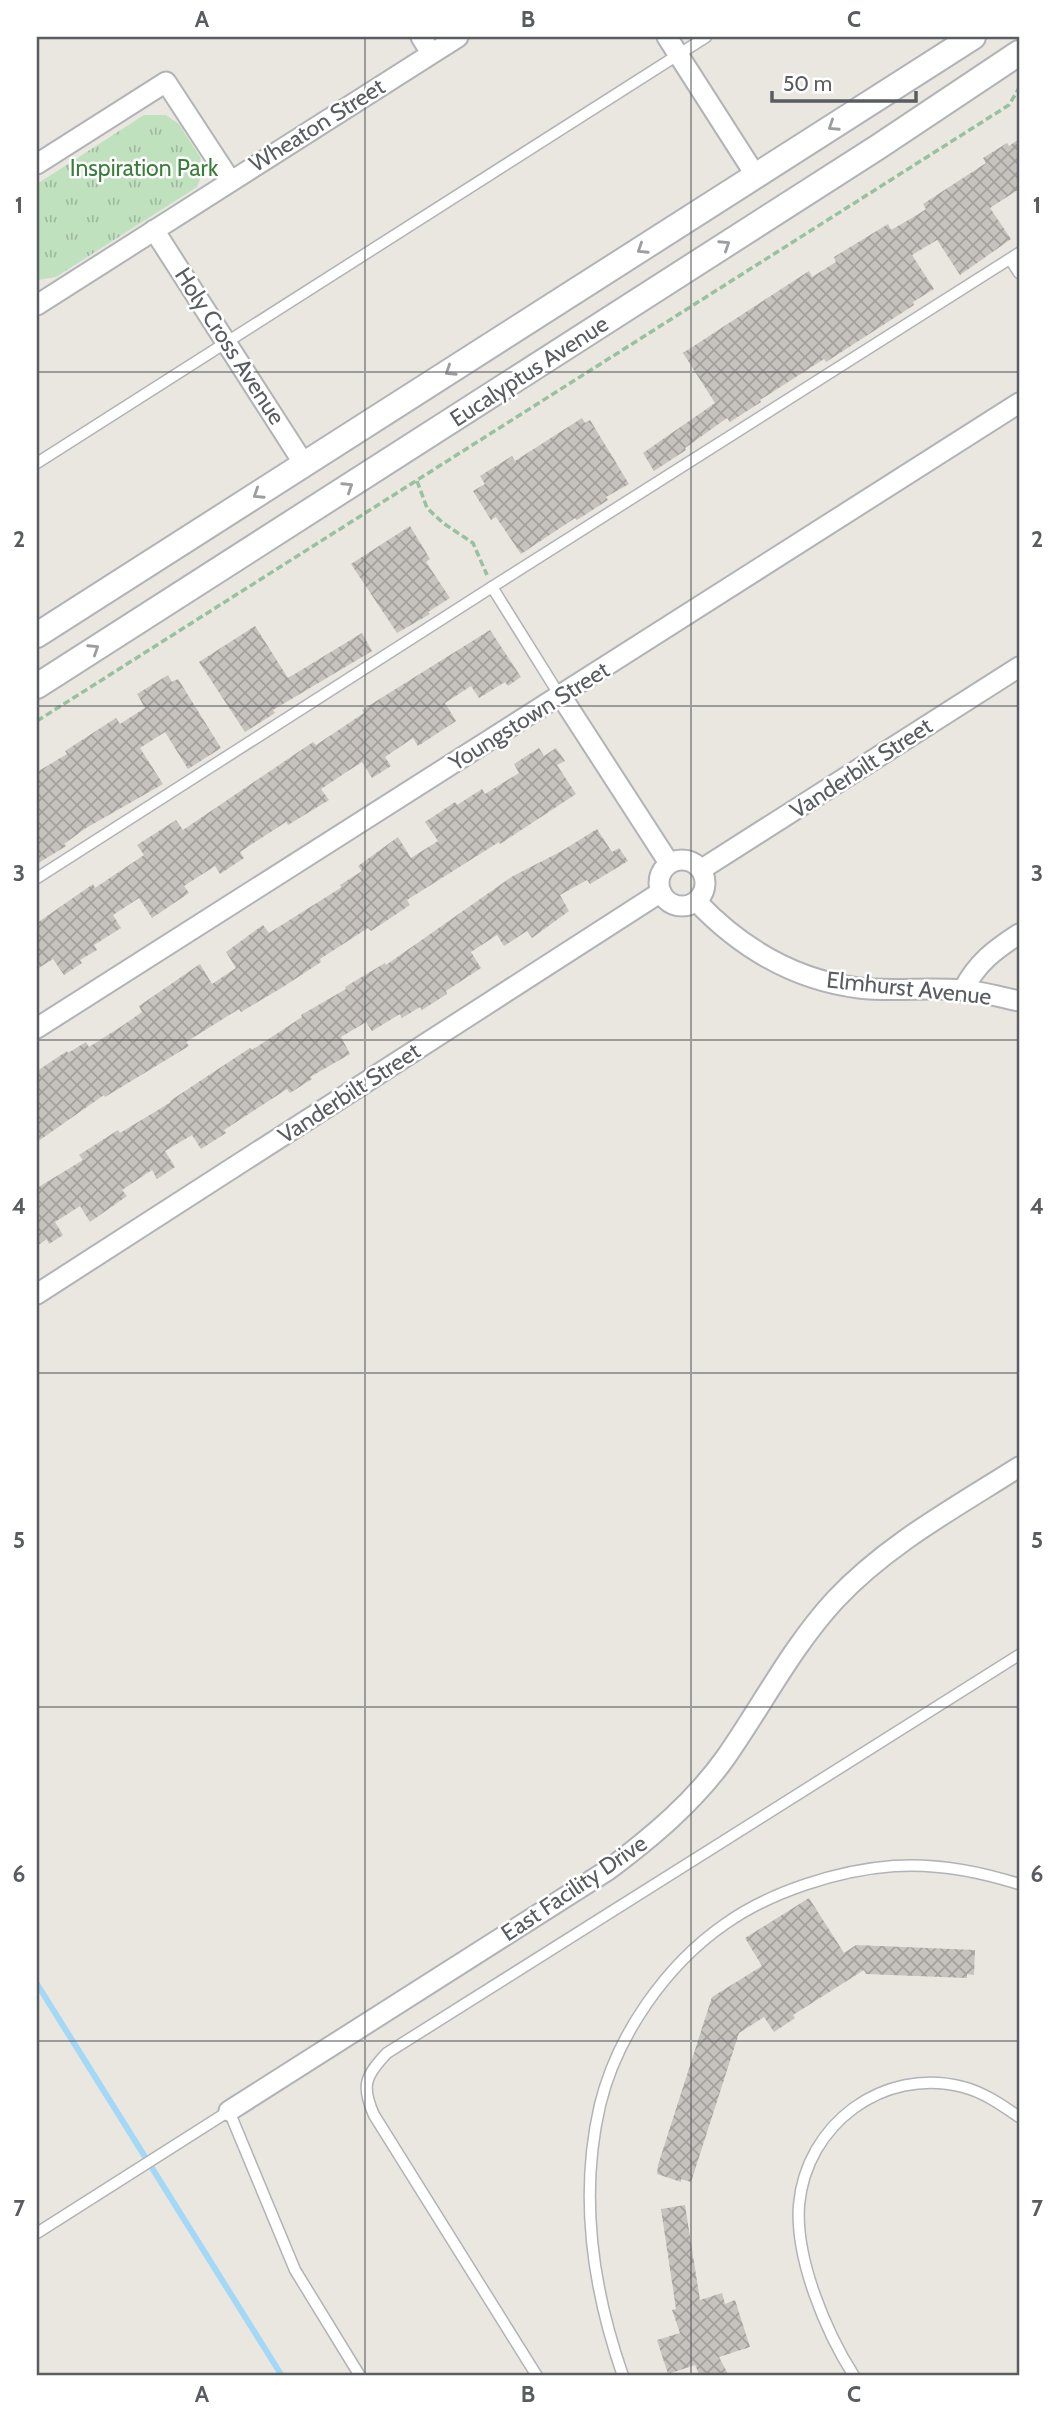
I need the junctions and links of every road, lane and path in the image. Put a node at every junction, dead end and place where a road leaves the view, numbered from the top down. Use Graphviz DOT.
graph roads {
  1 [pos="458,37"];
  2 [pos="667,37"];
  3 [pos="706,37"];
  4 [pos="973,37"];
  5 [pos="426,45"];
  6 [pos="1019,52"];
  7 [pos="678,54"];
  8 [pos="1019,88"];
  9 [pos="37,164"];
  10 [pos="756,176"];
  11 [pos="230,180"];
  12 [pos="154,230"];
  13 [pos="1015,256"];
  14 [pos="1019,273"];
  15 [pos="37,305"];
  16 [pos="227,340"];
  17 [pos="1019,403"];
  18 [pos="37,463"];
  19 [pos="304,464"];
  20 [pos="416,481"];
  21 [pos="492,587"];
  22 [pos="37,635"];
  23 [pos="1019,667"];
  24 [pos="37,686"];
  25 [pos="561,696"];
  26 [pos="37,721"];
  27 [pos="669,863"];
  28 [pos="702,869"];
  29 [pos="37,878"];
  30 [pos="661,892"];
  31 [pos="697,902"];
  32 [pos="1019,934"];
  33 [pos="963,990"];
  34 [pos="1019,1001"];
  35 [pos="37,1028"];
  36 [pos="37,1294"];
  37 [pos="1019,1467"];
  38 [pos="1019,1655"];
  39 [pos="1019,1884"];
  40 [pos="229,2111"];
  41 [pos="1019,2117"];
  42 [pos="37,2233"];
  43 [pos="360,2376"];
  44 [pos="537,2376"];
  45 [pos="622,2376"];
  46 [pos="854,2376"];
  1 -- 5 [label="street, Wheaton Street"];
  2 -- 7 [label="street"];
  3 -- 7 [label="lane"];
  4 -- 10 [label="street, Eucalyptus Avenue, one-way"];
  5 -- 11 [label="street, Wheaton Street"];
  24 -- 6 [label="street, Eucalyptus Avenue, one-way"];
  7 -- 10 [label="street"];
  7 -- 16 [label="lane"];
  8 -- 20 [label="path"];
  9 -- 11 [label="street"];
  10 -- 19 [label="street, Eucalyptus Avenue, one-way"];
  11 -- 12 [label="street, Wheaton Street"];
  12 -- 15 [label="street, Wheaton Street"];
  12 -- 16 [label="street, Holy Cross Avenue"];
  13 -- 14 [label="lane"];
  13 -- 21 [label="lane"];
  16 -- 18 [label="lane"];
  16 -- 19 [label="street, Holy Cross Avenue"];
  17 -- 25 [label="street, Youngstown Street"];
  19 -- 22 [label="street, Eucalyptus Avenue, one-way"];
  20 -- 21 [label="path"];
  20 -- 26 [label="path"];
  21 -- 25 [label="lane"];
  21 -- 29 [label="lane"];
  23 -- 28 [label="street, Vanderbilt Street"];
  25 -- 27 [label="street"];
  25 -- 35 [label="street, Youngstown Street"];
  27 -- 28 [label="street"];
  27 -- 30 [label="street"];
  28 -- 31 [label="street"];
  30 -- 31 [label="street"];
  30 -- 36 [label="street, Vanderbilt Street"];
  31 -- 33 [label="street, Elmhurst Avenue"];
  32 -- 33 [label="street"];
  33 -- 34 [label="street, Elmhurst Avenue"];
  37 -- 40 [label="street, East Facility Drive"];
  38 -- 44 [label="lane"];
  39 -- 45 [label="lane"];
  40 -- 42 [label="lane"];
  40 -- 43 [label="lane"];
  41 -- 46 [label="lane"];
}
